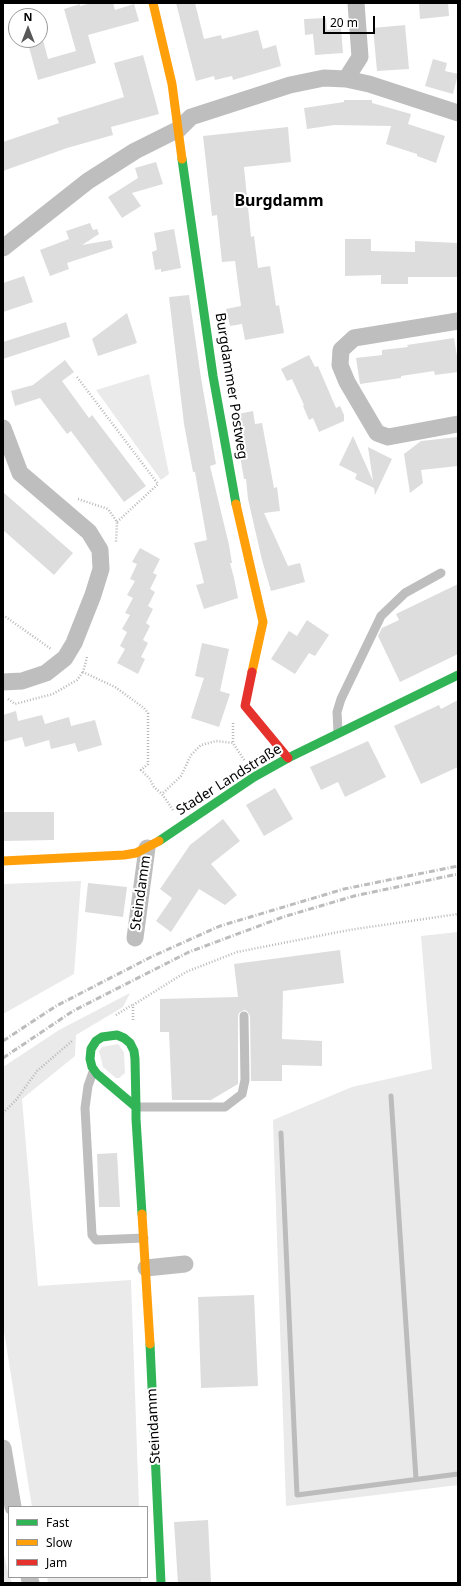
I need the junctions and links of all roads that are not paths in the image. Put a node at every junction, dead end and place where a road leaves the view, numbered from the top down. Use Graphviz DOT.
graph roads {
  1 [pos="153,3"];
  2 [pos="356,3"];
  3 [pos="346,79"];
  4 [pos="458,114"];
  5 [pos="179,130"];
  6 [pos="3,248"];
  7 [pos="458,321"];
  8 [pos="458,424"];
  9 [pos="3,428"];
  10 [pos="441,573"];
  11 [pos="458,675"];
  12 [pos="3,682"];
  13 [pos="338,734"];
  14 [pos="288,758"];
  15 [pos="147,848"];
  16 [pos="3,861"];
  17 [pos="135,938"];
  18 [pos="244,1016"];
  19 [pos="94,1070"];
  20 [pos="136,1107"];
  21 [pos="144,1238"];
  22 [pos="185,1264"];
  23 [pos="146,1268"];
  24 [pos="3,1448"];
  25 [pos="13,1506"];
  26 [pos="161,1583"];
  1 -- 5 [label="street, Burgdammer Postweg"];
  2 -- 3 [label="street"];
  3 -- 4 [label="street"];
  3 -- 5 [label="street"];
  5 -- 6 [label="street"];
  5 -- 14 [label="street, Burgdammer Postweg"];
  7 -- 8 [label="street"];
  9 -- 12 [label="street"];
  10 -- 13 [label="lane"];
  11 -- 13 [label="street, Stader Landstraße"];
  13 -- 14 [label="street, Stader Landstraße"];
  14 -- 15 [label="street, Stader Landstraße"];
  15 -- 16 [label="street, Stader Landstraße"];
  15 -- 17 [label="street, Steindamm"];
  18 -- 20 [label="lane"];
  19 -- 20 [label="street"];
  19 -- 20 [label="street, Steindamm"];
  19 -- 21 [label="lane"];
  20 -- 21 [label="street, Steindamm"];
  21 -- 23 [label="street, Steindamm"];
  22 -- 23 [label="street"];
  23 -- 26 [label="street, Steindamm"];
  24 -- 25 [label="street"];
}
